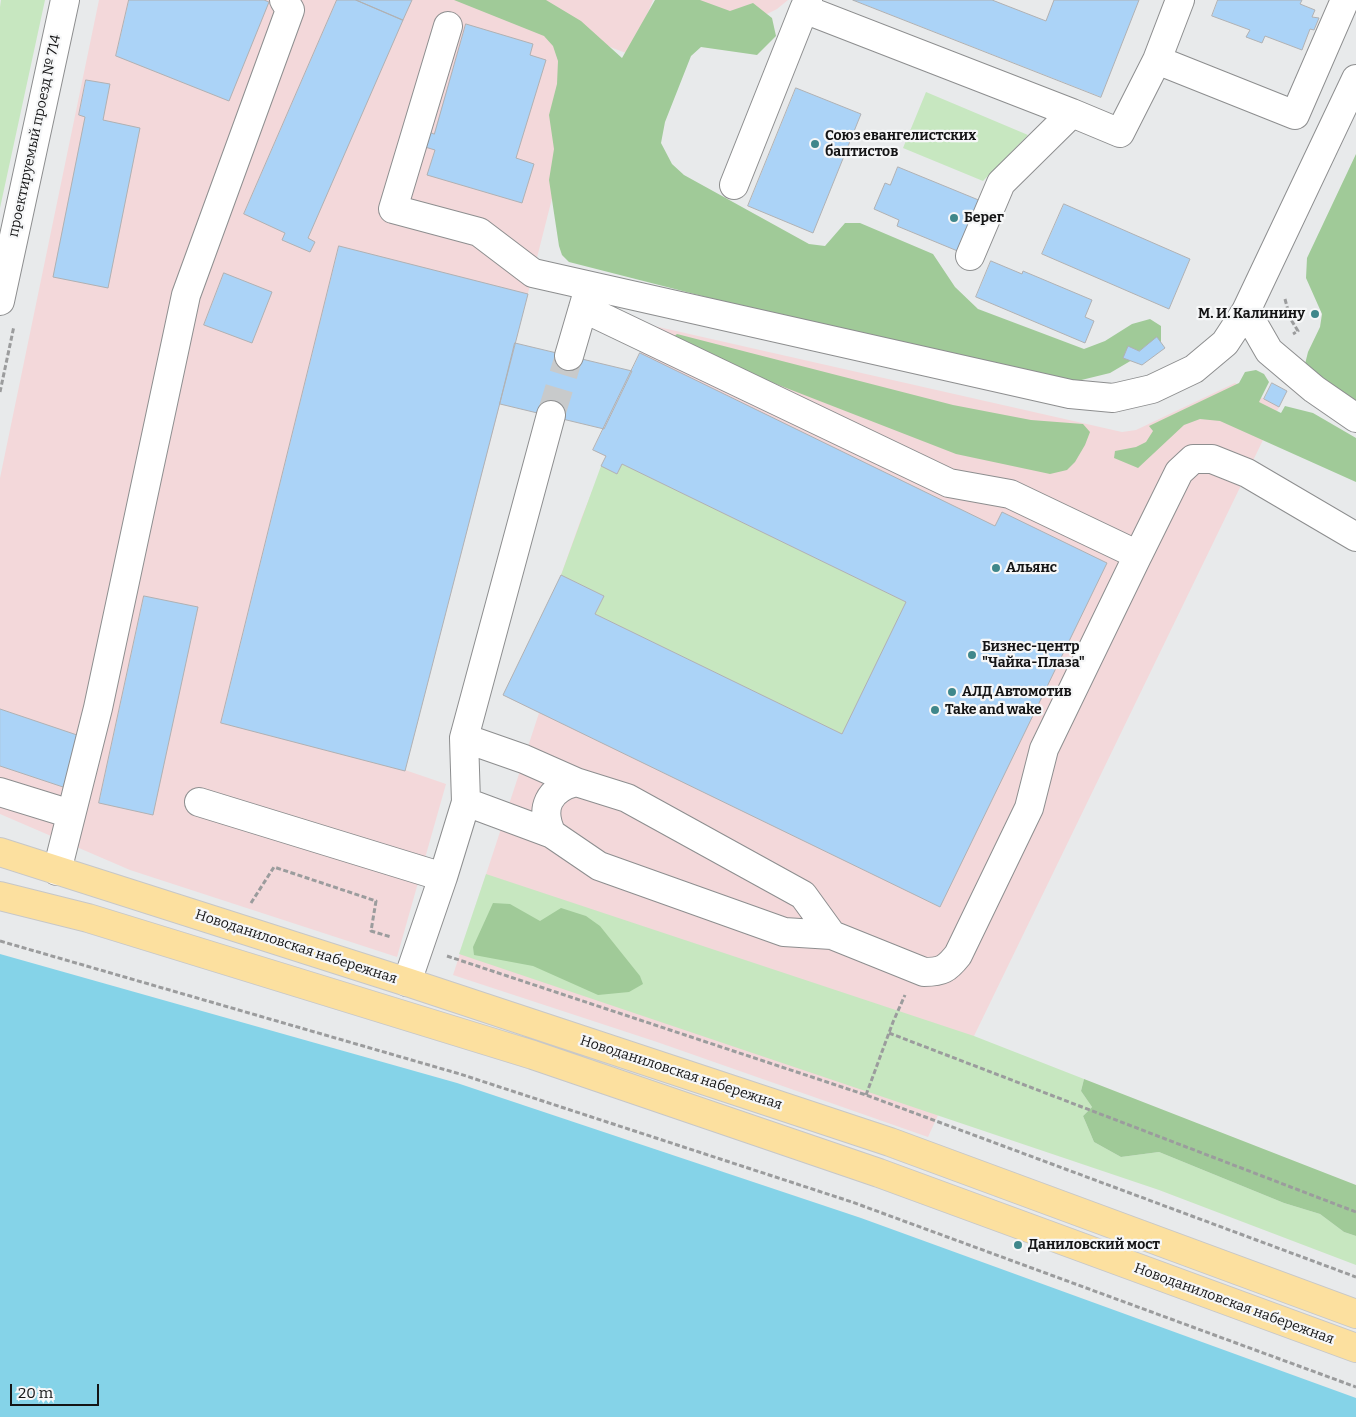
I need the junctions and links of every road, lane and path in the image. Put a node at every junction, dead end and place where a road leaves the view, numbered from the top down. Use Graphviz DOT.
graph roads {
  1 [pos="65,0"];
  2 [pos="284,0"];
  3 [pos="1180,0"];
  4 [pos="1345,0"];
  5 [pos="806,5"];
  6 [pos="448,26"];
  7 [pos="1157,60"];
  8 [pos="1356,79"];
  9 [pos="1072,113"];
  10 [pos="734,185"];
  11 [pos="970,256"];
  12 [pos="586,297"];
  13 [pos="0,301"];
  14 [pos="1246,311"];
  15 [pos="569,356"];
  16 [pos="551,416"];
  17 [pos="1356,418"];
  18 [pos="1356,537"];
  19 [pos="1138,555"];
  20 [pos="464,738"];
  21 [pos="576,782"];
  22 [pos="0,792"];
  23 [pos="199,802"];
  24 [pos="466,802"];
  25 [pos="71,814"];
  26 [pos="552,834"];
  27 [pos="0,852"];
  28 [pos="57,871"];
  29 [pos="443,877"];
  30 [pos="0,896"];
  31 [pos="249,906"];
  32 [pos="832,935"];
  33 [pos="0,941"];
  34 [pos="419,946"];
  35 [pos="407,982"];
  36 [pos="908,988"];
  37 [pos="889,1032"];
  38 [pos="866,1095"];
  39 [pos="1356,1212"];
  40 [pos="1356,1277"];
  41 [pos="1356,1314"];
  42 [pos="1356,1348"];
  43 [pos="1356,1387"];
  1 -- 13 [label="street, проектируемый проезд № 714"];
  2 -- 25 [label="street"];
  3 -- 7 [label="street"];
  4 -- 7 [label="street"];
  5 -- 9 [label="street"];
  5 -- 10 [label="street"];
  6 -- 12 [label="street"];
  7 -- 9 [label="street"];
  8 -- 14 [label="street"];
  9 -- 11 [label="street"];
  12 -- 14 [label="street"];
  12 -- 15 [label="street"];
  12 -- 19 [label="street"];
  14 -- 17 [label="street"];
  16 -- 20 [label="street"];
  18 -- 19 [label="street"];
  19 -- 32 [label="street"];
  20 -- 21 [label="street"];
  20 -- 24 [label="street"];
  21 -- 26 [label="street"];
  21 -- 32 [label="street"];
  22 -- 25 [label="street"];
  23 -- 29 [label="street"];
  24 -- 26 [label="street"];
  24 -- 29 [label="street"];
  25 -- 28 [label="street"];
  26 -- 32 [label="street"];
  27 -- 28 [label="main road, Новоданиловская набережная"];
  28 -- 35 [label="main road, Новоданиловская набережная"];
  29 -- 34 [label="street"];
  30 -- 42 [label="main road, Новоданиловская набережная"];
  31 -- 34 [label="path"];
  33 -- 43 [label="path"];
  34 -- 35 [label="street"];
  34 -- 38 [label="path"];
  35 -- 41 [label="main road, Новоданиловская набережная"];
  36 -- 37 [label="path"];
  37 -- 38 [label="path"];
  37 -- 39 [label="path"];
  38 -- 40 [label="path"];
}
